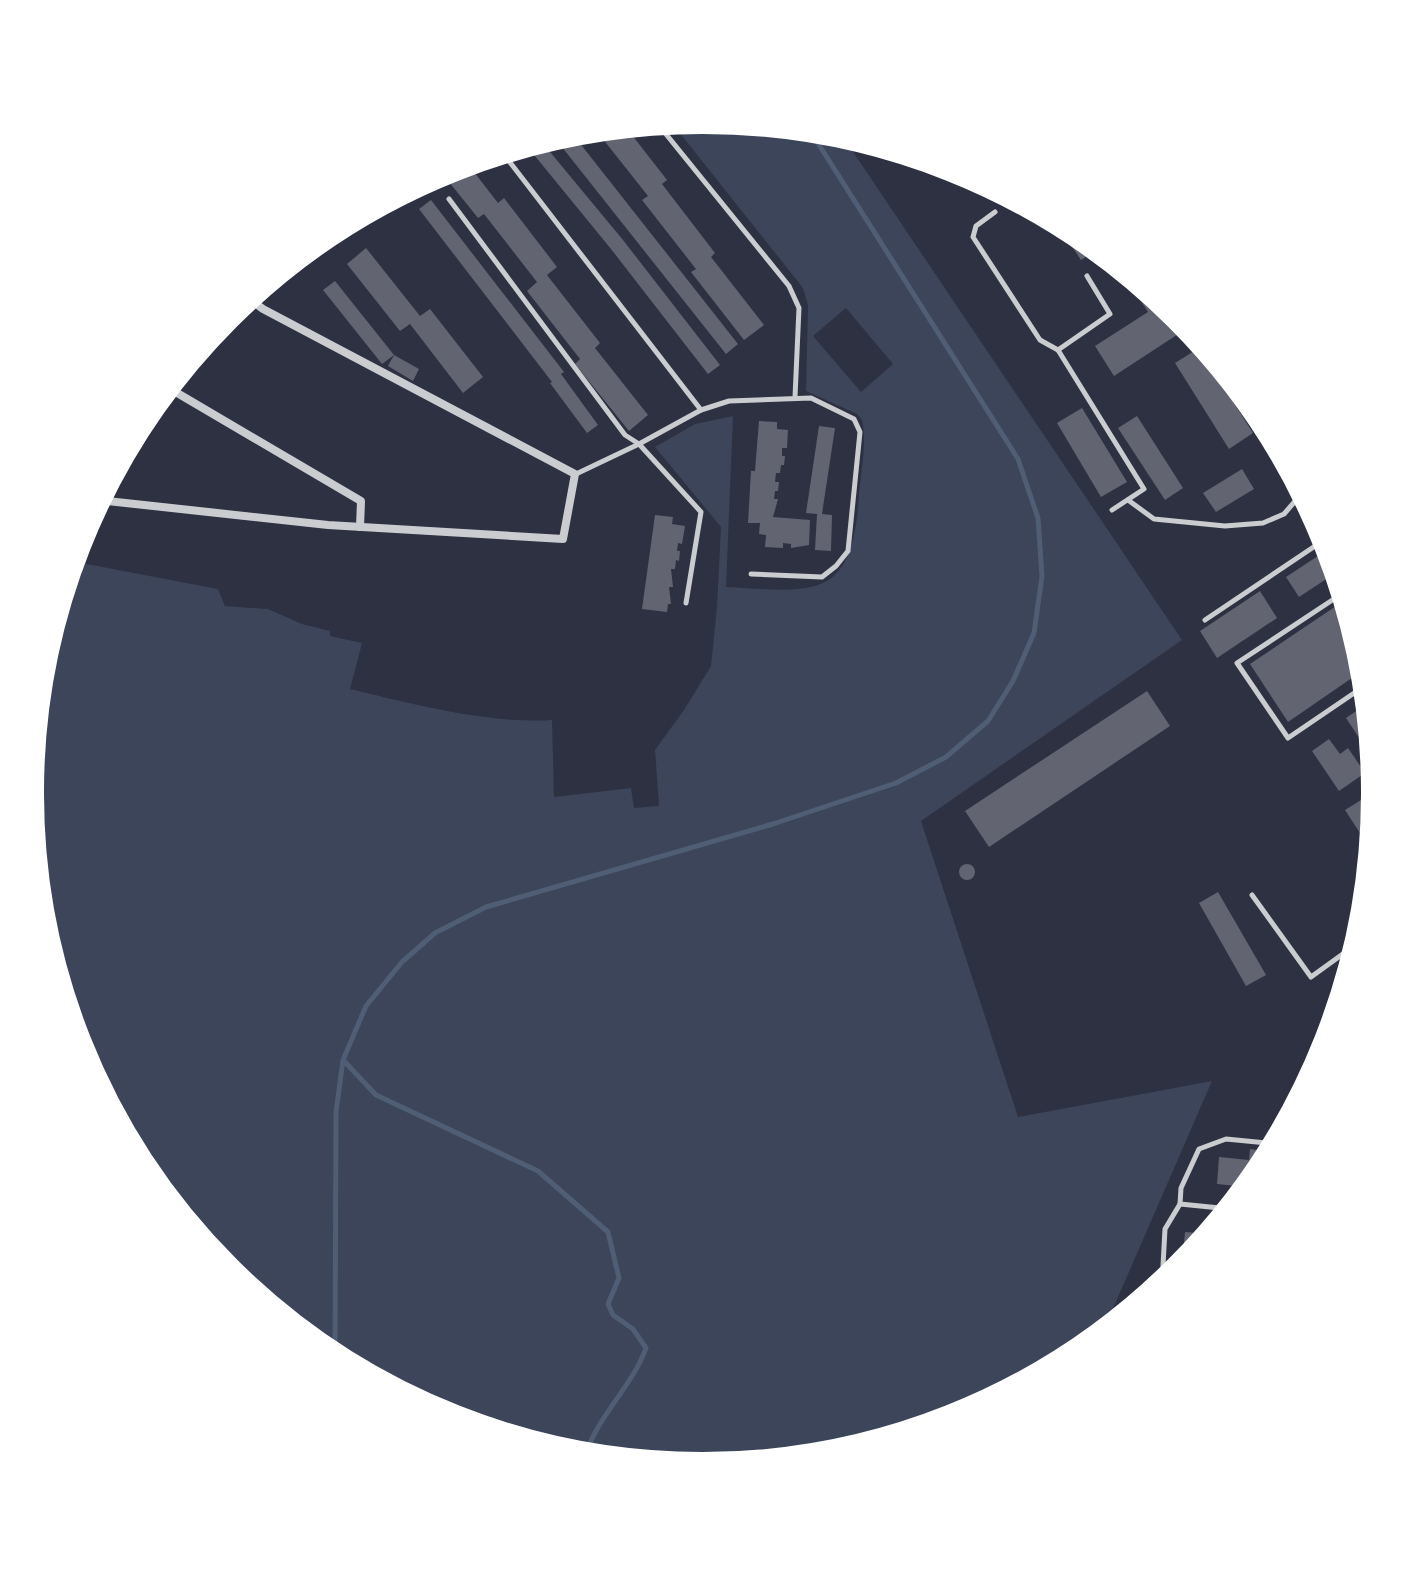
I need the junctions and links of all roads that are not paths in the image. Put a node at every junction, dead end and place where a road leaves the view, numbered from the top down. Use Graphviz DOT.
graph roads {
  1 [pos="666,134"];
  2 [pos="510,162"];
  3 [pos="449,199"];
  4 [pos="995,212"];
  5 [pos="1087,276"];
  6 [pos="257,305"];
  7 [pos="1058,350"];
  8 [pos="177,393"];
  9 [pos="795,397"];
  10 [pos="701,410"];
  11 [pos="639,444"];
  12 [pos="575,474"];
  13 [pos="1128,500"];
  14 [pos="110,501"];
  15 [pos="1295,501"];
  16 [pos="1112,510"];
  17 [pos="360,527"];
  18 [pos="1315,546"];
  19 [pos="751,574"];
  20 [pos="1333,599"];
  21 [pos="686,603"];
  22 [pos="1205,620"];
  23 [pos="1355,693"];
  24 [pos="1252,895"];
  25 [pos="1342,954"];
  26 [pos="1263,1143"];
  27 [pos="1180,1204"];
  28 [pos="1216,1208"];
  29 [pos="1163,1267"];
  1 -- 9 [label="lane"];
  2 -- 10 [label="lane"];
  3 -- 11 [label="lane"];
  4 -- 7 [label="lane"];
  5 -- 7 [label="lane"];
  6 -- 12 [label="street"];
  7 -- 13 [label="lane"];
  8 -- 17 [label="street"];
  9 -- 10 [label="lane"];
  9 -- 19 [label="lane"];
  10 -- 11 [label="lane"];
  11 -- 12 [label="lane"];
  11 -- 21 [label="lane"];
  12 -- 17 [label="street"];
  13 -- 15 [label="lane"];
  13 -- 16 [label="lane"];
  14 -- 17 [label="street"];
  18 -- 22 [label="lane"];
  20 -- 23 [label="lane"];
  24 -- 25 [label="lane"];
  26 -- 27 [label="lane"];
  27 -- 28 [label="lane"];
  27 -- 29 [label="lane"];
}
